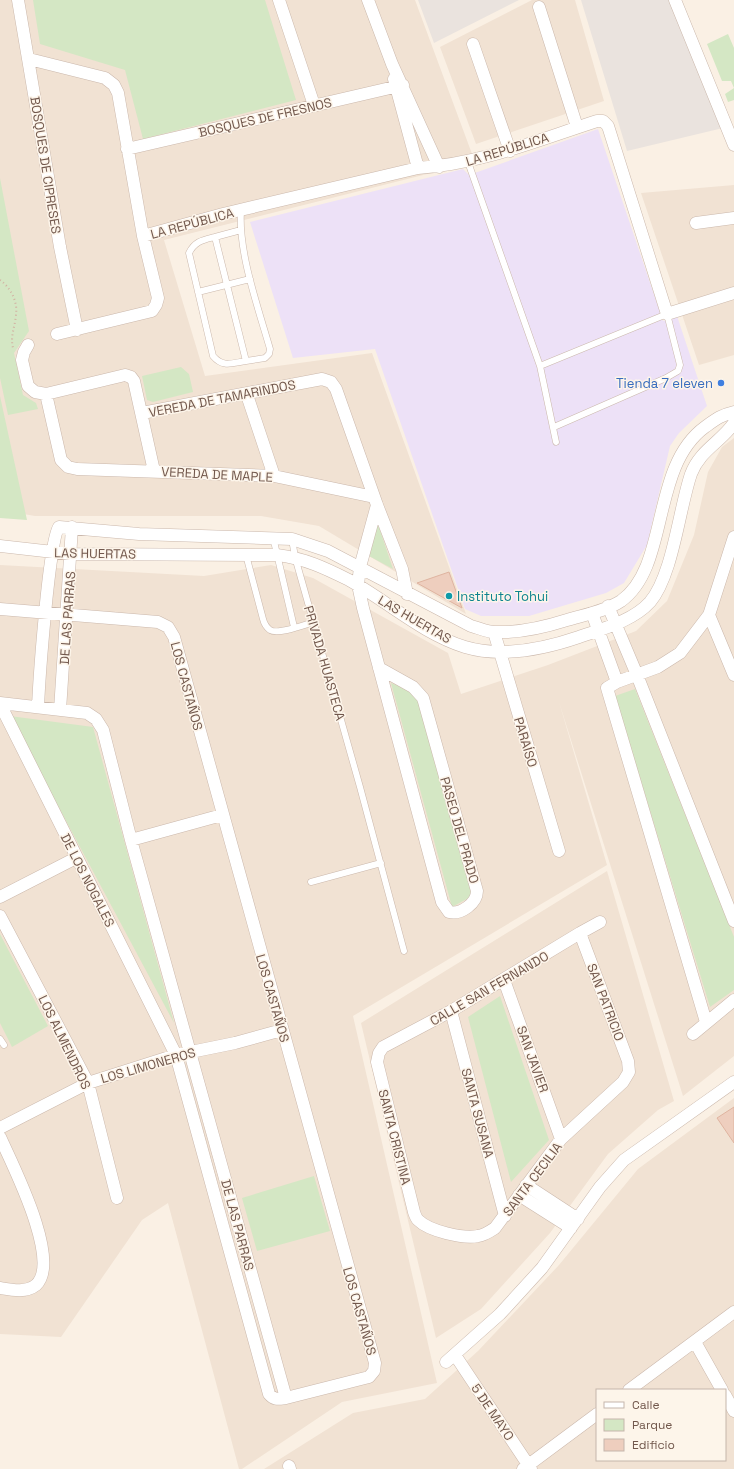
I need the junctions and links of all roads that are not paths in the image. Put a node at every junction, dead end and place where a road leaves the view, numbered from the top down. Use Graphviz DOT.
graph roads {
  1 [pos="18,0"];
  2 [pos="279,0"];
  3 [pos="368,0"];
  4 [pos="675,0"];
  5 [pos="539,7"];
  6 [pos="473,44"];
  7 [pos="29,59"];
  8 [pos="399,86"];
  9 [pos="314,106"];
  10 [pos="576,127"];
  11 [pos="734,145"];
  12 [pos="127,149"];
  13 [pos="510,151"];
  14 [pos="468,162"];
  15 [pos="439,167"];
  16 [pos="418,168"];
  17 [pos="242,210"];
  18 [pos="734,218"];
  19 [pos="696,223"];
  20 [pos="241,230"];
  21 [pos="143,236"];
  22 [pos="215,237"];
  23 [pos="250,279"];
  24 [pos="228,285"];
  25 [pos="198,292"];
  26 [pos="734,294"];
  27 [pos="667,314"];
  28 [pos="77,330"];
  29 [pos="57,334"];
  30 [pos="28,345"];
  31 [pos="246,361"];
  32 [pos="540,366"];
  33 [pos="46,394"];
  34 [pos="247,395"];
  35 [pos="734,412"];
  36 [pos="142,413"];
  37 [pos="734,423"];
  38 [pos="554,428"];
  39 [pos="556,442"];
  40 [pos="154,471"];
  41 [pos="274,476"];
  42 [pos="375,501"];
  43 [pos="72,527"];
  44 [pos="56,530"];
  45 [pos="273,537"];
  46 [pos="734,537"];
  47 [pos="292,539"];
  48 [pos="0,546"];
  49 [pos="52,552"];
  50 [pos="71,554"];
  51 [pos="246,555"];
  52 [pos="278,555"];
  53 [pos="295,557"];
  54 [pos="360,567"];
  55 [pos="358,586"];
  56 [pos="407,594"];
  57 [pos="608,606"];
  58 [pos="0,609"];
  59 [pos="46,613"];
  60 [pos="592,613"];
  61 [pos="67,615"];
  62 [pos="709,615"];
  63 [pos="314,622"];
  64 [pos="615,623"];
  65 [pos="294,628"];
  66 [pos="598,630"];
  67 [pos="494,632"];
  68 [pos="499,652"];
  69 [pos="379,668"];
  70 [pos="637,675"];
  71 [pos="734,675"];
  72 [pos="617,682"];
  73 [pos="0,703"];
  74 [pos="38,707"];
  75 [pos="60,710"];
  76 [pos="222,815"];
  77 [pos="131,840"];
  78 [pos="559,851"];
  79 [pos="76,858"];
  80 [pos="381,863"];
  81 [pos="311,882"];
  82 [pos="0,897"];
  83 [pos="0,916"];
  84 [pos="734,920"];
  85 [pos="600,922"];
  86 [pos="580,933"];
  87 [pos="404,951"];
  88 [pos="504,980"];
  89 [pos="734,1000"];
  90 [pos="452,1011"];
  91 [pos="706,1022"];
  92 [pos="282,1030"];
  93 [pos="693,1034"];
  94 [pos="0,1039"];
  95 [pos="4,1045"];
  96 [pos="190,1052"];
  97 [pos="378,1053"];
  98 [pos="176,1056"];
  99 [pos="629,1072"];
  100 [pos="734,1082"];
  101 [pos="88,1083"];
  102 [pos="0,1128"];
  103 [pos="0,1138"];
  104 [pos="562,1139"];
  105 [pos="523,1190"];
  106 [pos="117,1198"];
  107 [pos="505,1216"];
  108 [pos="417,1220"];
  109 [pos="574,1223"];
  110 [pos="0,1288"];
  111 [pos="734,1312"];
  112 [pos="695,1342"];
  113 [pos="630,1389"];
  114 [pos="721,1389"];
  115 [pos="726,1397"];
  116 [pos="286,1398"];
  117 [pos="734,1411"];
  118 [pos="596,1415"];
  119 [pos="527,1468"];
  1 -- 7 [label="street, BOSQUES DE CIPRESES"];
  2 -- 9 [label="street"];
  3 -- 8 [label="street"];
  4 -- 11 [label="street"];
  5 -- 10 [label="street"];
  6 -- 13 [label="street"];
  7 -- 12 [label="street"];
  7 -- 28 [label="street, BOSQUES DE CIPRESES"];
  8 -- 9 [label="street, BOSQUES DE FRESNOS"];
  8 -- 15 [label="street"];
  8 -- 16 [label="street"];
  9 -- 12 [label="street, BOSQUES DE FRESNOS"];
  10 -- 13 [label="street, LA REPÚBLICA"];
  10 -- 27 [label="street, LA REPÚBLICA"];
  12 -- 21 [label="street"];
  13 -- 14 [label="street, LA REPÚBLICA"];
  14 -- 15 [label="street, LA REPÚBLICA"];
  14 -- 32 [label="lane"];
  15 -- 16 [label="street, LA REPÚBLICA"];
  16 -- 17 [label="street, LA REPÚBLICA"];
  17 -- 20 [label="lane"];
  17 -- 21 [label="street, LA REPÚBLICA"];
  18 -- 19 [label="street"];
  20 -- 22 [label="lane"];
  20 -- 23 [label="lane"];
  21 -- 28 [label="street"];
  22 -- 24 [label="lane"];
  22 -- 25 [label="lane"];
  23 -- 24 [label="lane"];
  23 -- 31 [label="lane"];
  24 -- 25 [label="lane"];
  24 -- 31 [label="lane"];
  25 -- 31 [label="lane"];
  26 -- 27 [label="street"];
  27 -- 32 [label="lane"];
  27 -- 38 [label="lane"];
  28 -- 29 [label="street"];
  30 -- 33 [label="street"];
  32 -- 38 [label="lane"];
  33 -- 36 [label="street, VEREDA DE TAMARINDOS"];
  33 -- 40 [label="street, VEREDA DE MAPLE"];
  34 -- 36 [label="street, VEREDA DE TAMARINDOS"];
  34 -- 41 [label="street"];
  34 -- 42 [label="street, VEREDA DE TAMARINDOS"];
  35 -- 57 [label="street, LAS HUERTAS"];
  36 -- 40 [label="street"];
  37 -- 64 [label="street, LAS HUERTAS"];
  38 -- 39 [label="lane"];
  40 -- 41 [label="street, VEREDA DE MAPLE"];
  41 -- 42 [label="street, VEREDA DE MAPLE"];
  42 -- 54 [label="street, PASEO DEL PRADO"];
  42 -- 56 [label="street"];
  43 -- 44 [label="street, LAS HUERTAS"];
  43 -- 45 [label="street, LAS HUERTAS"];
  43 -- 50 [label="street, DE LAS PARRAS"];
  44 -- 49 [label="street, DE LAS PARRAS"];
  45 -- 47 [label="street, LAS HUERTAS"];
  45 -- 52 [label="lane"];
  46 -- 62 [label="street"];
  47 -- 53 [label="lane, PRIVADA HUASTECA"];
  47 -- 54 [label="street, LAS HUERTAS"];
  48 -- 49 [label="street, LAS HUERTAS"];
  49 -- 50 [label="street, LAS HUERTAS"];
  49 -- 59 [label="street, DE LAS PARRAS"];
  50 -- 51 [label="street, LAS HUERTAS"];
  50 -- 61 [label="street, DE LAS PARRAS"];
  51 -- 52 [label="street, LAS HUERTAS"];
  51 -- 65 [label="lane"];
  52 -- 53 [label="street, LAS HUERTAS"];
  52 -- 65 [label="lane"];
  53 -- 55 [label="street, LAS HUERTAS"];
  53 -- 63 [label="lane, PRIVADA HUASTECA"];
  54 -- 55 [label="street, PASEO DEL PRADO"];
  54 -- 56 [label="street, LAS HUERTAS"];
  55 -- 68 [label="street, LAS HUERTAS"];
  55 -- 69 [label="street, PASEO DEL PRADO"];
  56 -- 67 [label="street, LAS HUERTAS"];
  57 -- 60 [label="street, LAS HUERTAS"];
  57 -- 64 [label="street"];
  58 -- 59 [label="street"];
  59 -- 61 [label="street"];
  59 -- 74 [label="street, DE LAS PARRAS"];
  60 -- 66 [label="street"];
  60 -- 67 [label="street, LAS HUERTAS"];
  61 -- 75 [label="street, DE LAS PARRAS"];
  61 -- 76 [label="street, LOS CASTAÑOS"];
  62 -- 70 [label="street"];
  62 -- 71 [label="street"];
  63 -- 65 [label="lane"];
  63 -- 80 [label="lane, PRIVADA HUASTECA"];
  64 -- 66 [label="street, LAS HUERTAS"];
  64 -- 70 [label="street"];
  66 -- 68 [label="street, LAS HUERTAS"];
  66 -- 72 [label="street"];
  67 -- 68 [label="street, PARAÍSO"];
  68 -- 78 [label="street, PARAÍSO"];
  69 -- 69 [label="street, PASEO DEL PRADO"];
  70 -- 72 [label="street"];
  70 -- 84 [label="street"];
  72 -- 91 [label="street"];
  73 -- 74 [label="street"];
  73 -- 79 [label="street, DE LOS NOGALES"];
  74 -- 75 [label="street"];
  75 -- 77 [label="street"];
  76 -- 77 [label="street"];
  76 -- 92 [label="street, LOS CASTAÑOS"];
  77 -- 96 [label="street"];
  79 -- 82 [label="street"];
  79 -- 98 [label="street, DE LOS NOGALES"];
  80 -- 81 [label="lane"];
  80 -- 87 [label="lane, PRIVADA HUASTECA"];
  83 -- 101 [label="street, LOS ALMENDROS"];
  85 -- 86 [label="street, CALLE SAN FERNANDO"];
  86 -- 88 [label="street, CALLE SAN FERNANDO"];
  86 -- 99 [label="street, SAN PATRICIO"];
  88 -- 90 [label="street, CALLE SAN FERNANDO"];
  88 -- 104 [label="street, SAN JAVIER"];
  89 -- 91 [label="street"];
  90 -- 97 [label="street, CALLE SAN FERNANDO"];
  90 -- 107 [label="street, SANTA SUSANA"];
  91 -- 93 [label="street"];
  92 -- 96 [label="street, LOS LIMONEROS"];
  92 -- 116 [label="street, LOS CASTAÑOS"];
  94 -- 95 [label="lane"];
  96 -- 98 [label="street, LOS LIMONEROS"];
  96 -- 116 [label="street, DE LAS PARRAS"];
  97 -- 108 [label="street, SANTA CRISTINA"];
  98 -- 101 [label="street, LOS LIMONEROS"];
  98 -- 116 [label="street, DE LAS PARRAS"];
  99 -- 104 [label="street, SANTA CECILIA"];
  100 -- 109 [label="street"];
  101 -- 102 [label="street, LOS LIMONEROS"];
  101 -- 106 [label="street, LOS ALMENDROS"];
  103 -- 110 [label="street"];
  104 -- 105 [label="street, SANTA CECILIA"];
  105 -- 107 [label="street, SANTA CECILIA"];
  105 -- 109 [label="street"];
  107 -- 108 [label="street, SANTA CECILIA"];
  109 -- 119 [label="street, 5 DE MAYO"];
  111 -- 112 [label="street"];
  112 -- 113 [label="street"];
  112 -- 114 [label="street"];
  115 -- 117 [label="street"];
  118 -- 119 [label="street"];
}
